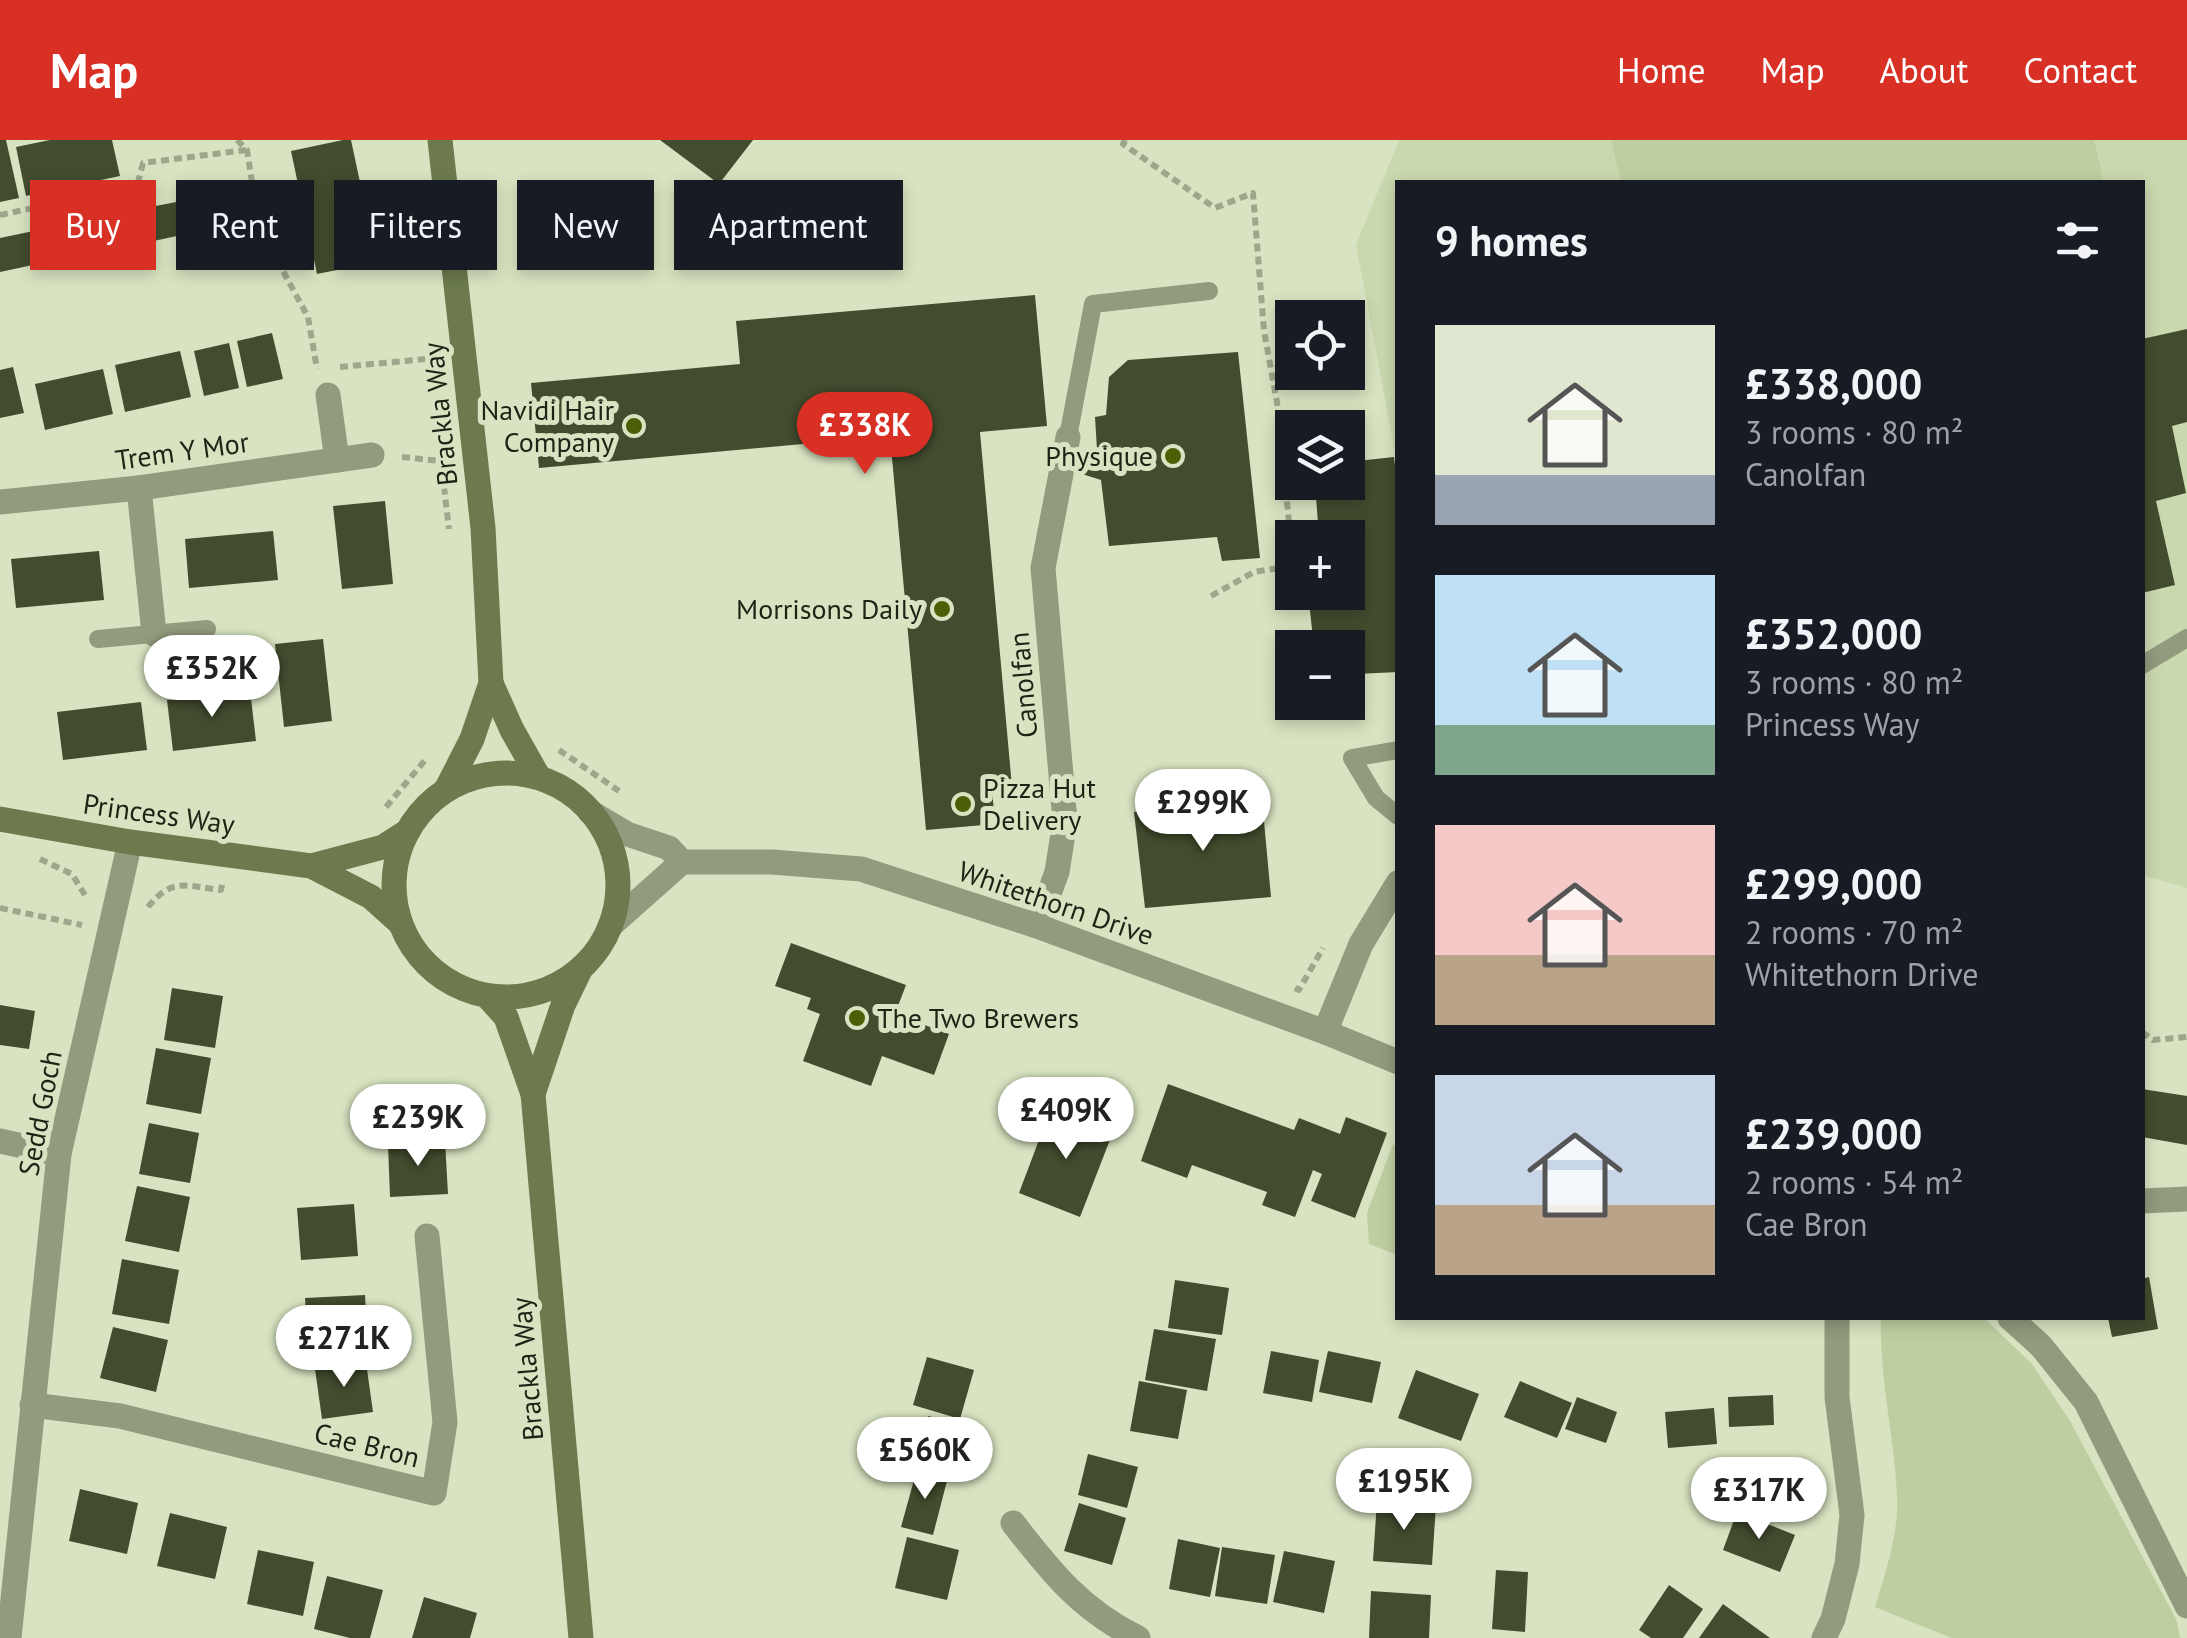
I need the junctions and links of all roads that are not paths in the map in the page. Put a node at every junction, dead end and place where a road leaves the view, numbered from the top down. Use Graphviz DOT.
graph roads {
  1 [pos="440,140"];
  2 [pos="1209,290"];
  3 [pos="328,396"];
  4 [pos="1068,436"];
  5 [pos="372,455"];
  6 [pos="337,460"];
  7 [pos="138,488"];
  8 [pos="0,502"];
  9 [pos="207,630"];
  10 [pos="154,634"];
  11 [pos="2187,638"];
  12 [pos="98,640"];
  13 [pos="2145,663"];
  14 [pos="491,683"];
  15 [pos="1395,751"];
  16 [pos="538,776"];
  17 [pos="447,788"];
  18 [pos="590,812"];
  19 [pos="1395,814"];
  20 [pos="0,819"];
  21 [pos="409,830"];
  22 [pos="130,842"];
  23 [pos="682,862"];
  24 [pos="311,866"];
  25 [pos="1395,888"];
  26 [pos="400,923"];
  27 [pos="610,926"];
  28 [pos="1037,926"];
  29 [pos="581,967"];
  30 [pos="487,996"];
  31 [pos="1325,1032"];
  32 [pos="1395,1061"];
  33 [pos="533,1094"];
  34 [pos="0,1142"];
  35 [pos="59,1154"];
  36 [pos="2187,1200"];
  37 [pos="2145,1202"];
  38 [pos="428,1236"];
  39 [pos="1837,1320"];
  40 [pos="2012,1320"];
  41 [pos="32,1405"];
  42 [pos="11,1516"];
  43 [pos="1013,1523"];
  44 [pos="2187,1606"];
  45 [pos="9,1638"];
  46 [pos="581,1638"];
  47 [pos="1138,1638"];
  48 [pos="1824,1638"];
  1 -- 14 [label="street, Brackla Way"];
  2 -- 4 [label="lane"];
  3 -- 6 [label="street"];
  4 -- 28 [label="street, Canolfan"];
  5 -- 6 [label="street, Trem Y Mor"];
  6 -- 7 [label="street, Trem Y Mor"];
  7 -- 8 [label="street, Trem Y Mor"];
  7 -- 10 [label="street"];
  9 -- 10 [label="lane"];
  10 -- 12 [label="lane"];
  11 -- 13 [label="lane"];
  14 -- 16 [label="street, Brackla Way"];
  14 -- 17 [label="street, Brackla Way"];
  15 -- 19 [label="lane"];
  16 -- 17 [label="street"];
  16 -- 18 [label="street"];
  17 -- 21 [label="street"];
  18 -- 23 [label="street, Whitethorn Drive"];
  18 -- 27 [label="street"];
  20 -- 22 [label="street, Princess Way"];
  21 -- 24 [label="street, Princess Way"];
  21 -- 26 [label="street"];
  22 -- 24 [label="street, Princess Way"];
  22 -- 35 [label="street, Sedd Goch"];
  23 -- 27 [label="street"];
  23 -- 28 [label="street, Whitethorn Drive"];
  24 -- 26 [label="street, Princess Way"];
  25 -- 31 [label="street"];
  26 -- 30 [label="street"];
  27 -- 29 [label="street"];
  28 -- 31 [label="street, Whitethorn Drive"];
  29 -- 30 [label="street"];
  29 -- 33 [label="street, Brackla Way"];
  30 -- 33 [label="street, Brackla Way"];
  31 -- 32 [label="street, Whitethorn Drive"];
  33 -- 46 [label="street, Brackla Way"];
  34 -- 35 [label="street"];
  35 -- 41 [label="street, Sedd Goch"];
  36 -- 37 [label="street"];
  38 -- 41 [label="street, Cae Bron"];
  39 -- 48 [label="street"];
  40 -- 44 [label="street"];
  41 -- 42 [label="street, Sedd Goch"];
  42 -- 45 [label="street, Sedd Goch"];
  43 -- 47 [label="street"];
}
